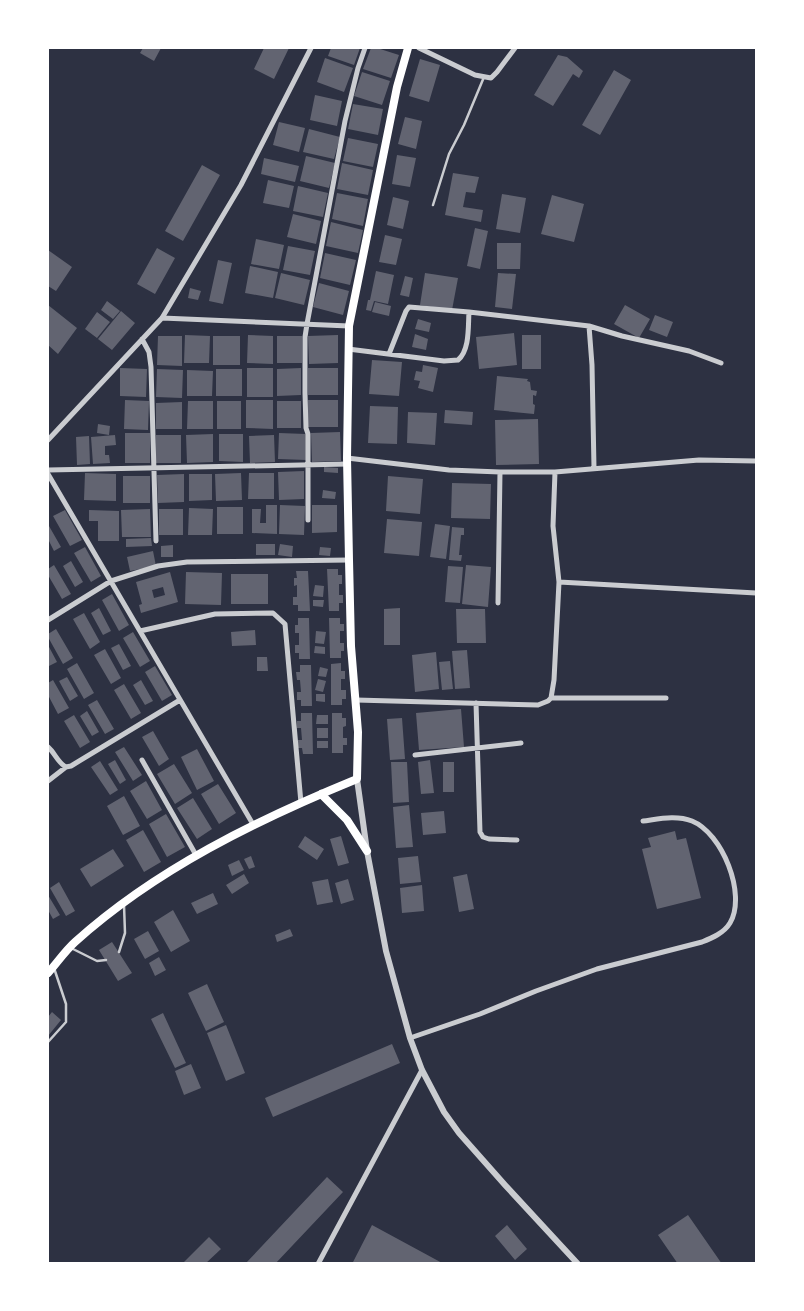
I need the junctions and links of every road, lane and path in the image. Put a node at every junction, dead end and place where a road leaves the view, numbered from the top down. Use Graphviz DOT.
graph roads {
  1 [pos="311,48"];
  2 [pos="365,48"];
  3 [pos="408,48"];
  4 [pos="419,48"];
  5 [pos="515,48"];
  6 [pos="484,77"];
  7 [pos="433,205"];
  8 [pos="469,312"];
  9 [pos="162,318"];
  10 [pos="307,324"];
  11 [pos="349,326"];
  12 [pos="589,326"];
  13 [pos="142,339"];
  14 [pos="348,349"];
  15 [pos="389,354"];
  16 [pos="721,363"];
  17 [pos="48,440"];
  18 [pos="348,461"];
  19 [pos="756,461"];
  20 [pos="308,465"];
  21 [pos="153,468"];
  22 [pos="594,468"];
  23 [pos="48,472"];
  24 [pos="500,472"];
  25 [pos="555,472"];
  26 [pos="308,520"];
  27 [pos="156,541"];
  28 [pos="349,560"];
  29 [pos="111,581"];
  30 [pos="559,582"];
  31 [pos="756,593"];
  32 [pos="498,603"];
  33 [pos="48,620"];
  34 [pos="140,631"];
  35 [pos="551,698"];
  36 [pos="666,698"];
  37 [pos="180,700"];
  38 [pos="356,700"];
  39 [pos="476,703"];
  40 [pos="521,743"];
  41 [pos="48,747"];
  42 [pos="477,748"];
  43 [pos="415,755"];
  44 [pos="142,760"];
  45 [pos="66,767"];
  46 [pos="357,779"];
  47 [pos="48,781"];
  48 [pos="321,794"];
  49 [pos="301,803"];
  50 [pos="643,821"];
  51 [pos="254,826"];
  52 [pos="518,840"];
  53 [pos="367,851"];
  54 [pos="196,855"];
  55 [pos="124,903"];
  56 [pos="70,947"];
  57 [pos="119,952"];
  58 [pos="106,960"];
  59 [pos="53,963"];
  60 [pos="48,973"];
  61 [pos="410,1038"];
  62 [pos="48,1042"];
  63 [pos="422,1070"];
  64 [pos="318,1264"];
  65 [pos="578,1264"];
  1 -- 9 [label="street"];
  2 -- 10 [label="street"];
  3 -- 11 [label="main road"];
  4 -- 6 [label="street"];
  5 -- 6 [label="street"];
  6 -- 7 [label="lane"];
  8 -- 12 [label="street"];
  8 -- 15 [label="street"];
  8 -- 15 [label="street"];
  9 -- 10 [label="street"];
  9 -- 13 [label="street"];
  10 -- 11 [label="street"];
  10 -- 20 [label="street"];
  11 -- 14 [label="main road"];
  12 -- 16 [label="street"];
  12 -- 22 [label="street"];
  13 -- 17 [label="street"];
  13 -- 21 [label="street"];
  14 -- 15 [label="street"];
  14 -- 18 [label="main road"];
  18 -- 20 [label="street"];
  18 -- 24 [label="street"];
  18 -- 28 [label="main road"];
  19 -- 22 [label="street"];
  20 -- 21 [label="street"];
  20 -- 26 [label="street"];
  21 -- 23 [label="street"];
  21 -- 27 [label="street"];
  22 -- 25 [label="street"];
  23 -- 29 [label="street"];
  24 -- 25 [label="street"];
  24 -- 32 [label="street"];
  25 -- 30 [label="street"];
  28 -- 29 [label="street"];
  28 -- 38 [label="main road"];
  29 -- 33 [label="street"];
  29 -- 34 [label="street"];
  30 -- 31 [label="street"];
  30 -- 35 [label="street"];
  34 -- 37 [label="street"];
  34 -- 49 [label="street"];
  35 -- 36 [label="street"];
  35 -- 39 [label="street"];
  37 -- 45 [label="street"];
  37 -- 51 [label="street"];
  38 -- 39 [label="street"];
  38 -- 46 [label="main road"];
  39 -- 42 [label="street"];
  40 -- 42 [label="street"];
  41 -- 45 [label="street"];
  42 -- 43 [label="street"];
  42 -- 52 [label="street"];
  44 -- 54 [label="street"];
  45 -- 47 [label="street"];
  46 -- 48 [label="main road"];
  46 -- 53 [label="street"];
  48 -- 49 [label="main road"];
  48 -- 53 [label="main road"];
  49 -- 51 [label="main road"];
  50 -- 61 [label="street"];
  51 -- 54 [label="main road"];
  53 -- 61 [label="street"];
  54 -- 55 [label="main road"];
  55 -- 56 [label="main road"];
  55 -- 57 [label="lane"];
  56 -- 58 [label="lane"];
  56 -- 59 [label="main road"];
  59 -- 60 [label="main road"];
  59 -- 62 [label="lane"];
  61 -- 63 [label="street"];
  63 -- 64 [label="street"];
  63 -- 65 [label="street"];
}
